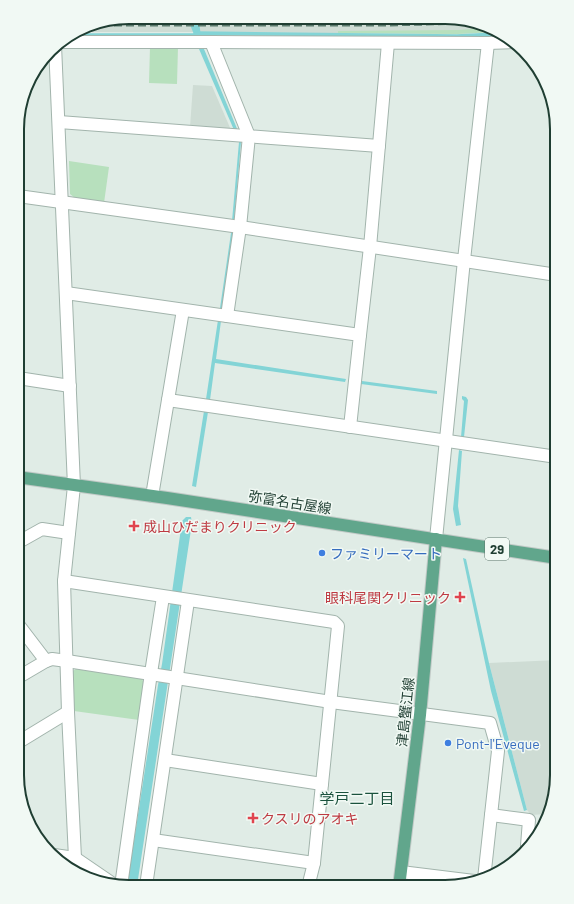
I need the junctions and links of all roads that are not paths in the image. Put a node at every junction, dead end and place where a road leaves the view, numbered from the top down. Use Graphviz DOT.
graph roads {
  1 [pos="71,42"];
  2 [pos="211,42"];
  3 [pos="504,42"];
  4 [pos="388,43"];
  5 [pos="488,43"];
  6 [pos="55,55"];
  7 [pos="59,122"];
  8 [pos="249,136"];
  9 [pos="379,146"];
  10 [pos="24,197"];
  11 [pos="62,202"];
  12 [pos="240,227"];
  13 [pos="370,247"];
  14 [pos="464,260"];
  15 [pos="550,274"];
  16 [pos="66,293"];
  17 [pos="183,310"];
  18 [pos="227,316"];
  19 [pos="360,335"];
  20 [pos="24,379"];
  21 [pos="70,386"];
  22 [pos="168,400"];
  23 [pos="350,427"];
  24 [pos="446,442"];
  25 [pos="550,456"];
  26 [pos="24,478"];
  27 [pos="74,486"];
  28 [pos="152,496"];
  29 [pos="69,533"];
  30 [pos="24,539"];
  31 [pos="436,539"];
  32 [pos="550,557"];
  33 [pos="64,581"];
  34 [pos="166,597"];
  35 [pos="185,600"];
  36 [pos="24,633"];
  37 [pos="46,661"];
  38 [pos="67,661"];
  39 [pos="24,674"];
  40 [pos="155,674"];
  41 [pos="174,677"];
  42 [pos="331,702"];
  43 [pos="68,712"];
  44 [pos="420,714"];
  45 [pos="24,739"];
  46 [pos="165,760"];
  47 [pos="322,784"];
  48 [pos="491,814"];
  49 [pos="528,839"];
  50 [pos="153,840"];
  51 [pos="63,856"];
  52 [pos="75,858"];
  53 [pos="314,863"];
  54 [pos="401,872"];
  55 [pos="485,872"];
  56 [pos="101,876"];
  57 [pos="458,879"];
  58 [pos="122,880"];
  59 [pos="147,880"];
  60 [pos="310,880"];
  61 [pos="400,880"];
  1 -- 2 [label="street"];
  2 -- 4 [label="street"];
  2 -- 8 [label="street"];
  3 -- 5 [label="street"];
  4 -- 5 [label="street"];
  4 -- 9 [label="street"];
  5 -- 14 [label="street"];
  6 -- 7 [label="street"];
  7 -- 8 [label="street"];
  7 -- 11 [label="street"];
  8 -- 9 [label="street"];
  8 -- 12 [label="street"];
  9 -- 13 [label="street"];
  10 -- 11 [label="street"];
  11 -- 12 [label="street"];
  11 -- 16 [label="street"];
  12 -- 13 [label="street"];
  12 -- 18 [label="street"];
  13 -- 14 [label="street"];
  13 -- 19 [label="street"];
  14 -- 15 [label="street"];
  14 -- 24 [label="street"];
  16 -- 17 [label="street"];
  16 -- 21 [label="street"];
  17 -- 18 [label="street"];
  17 -- 22 [label="street"];
  18 -- 19 [label="street"];
  19 -- 23 [label="street"];
  20 -- 21 [label="street"];
  21 -- 27 [label="street"];
  22 -- 23 [label="street"];
  22 -- 28 [label="street"];
  23 -- 24 [label="street"];
  24 -- 25 [label="street"];
  24 -- 31 [label="street"];
  26 -- 27 [label="main road, 弥富名古屋線 / 29"];
  27 -- 28 [label="main road, 弥富名古屋線 / 29"];
  27 -- 29 [label="street"];
  28 -- 31 [label="main road, 弥富名古屋線 / 29"];
  29 -- 30 [label="street"];
  29 -- 33 [label="street"];
  31 -- 32 [label="main road, 弥富名古屋線 / 29"];
  31 -- 44 [label="main road, 津島蟹江線"];
  33 -- 34 [label="street"];
  33 -- 38 [label="street"];
  34 -- 35 [label="street"];
  34 -- 40 [label="street"];
  35 -- 41 [label="street"];
  35 -- 42 [label="street"];
  36 -- 37 [label="street"];
  37 -- 38 [label="street"];
  37 -- 39 [label="street"];
  38 -- 40 [label="street"];
  38 -- 43 [label="street"];
  40 -- 41 [label="street"];
  40 -- 58 [label="street"];
  41 -- 42 [label="street"];
  41 -- 46 [label="street"];
  42 -- 44 [label="street"];
  42 -- 47 [label="street"];
  43 -- 45 [label="street"];
  43 -- 52 [label="street"];
  44 -- 48 [label="street"];
  44 -- 54 [label="main road, 津島蟹江線"];
  46 -- 47 [label="street"];
  46 -- 50 [label="street"];
  47 -- 53 [label="street"];
  48 -- 49 [label="street"];
  48 -- 55 [label="street"];
  50 -- 53 [label="street"];
  50 -- 59 [label="street"];
  51 -- 52 [label="street"];
  52 -- 56 [label="street"];
  53 -- 60 [label="street"];
  54 -- 57 [label="street"];
  54 -- 61 [label="main road, 津島蟹江線"];
}
